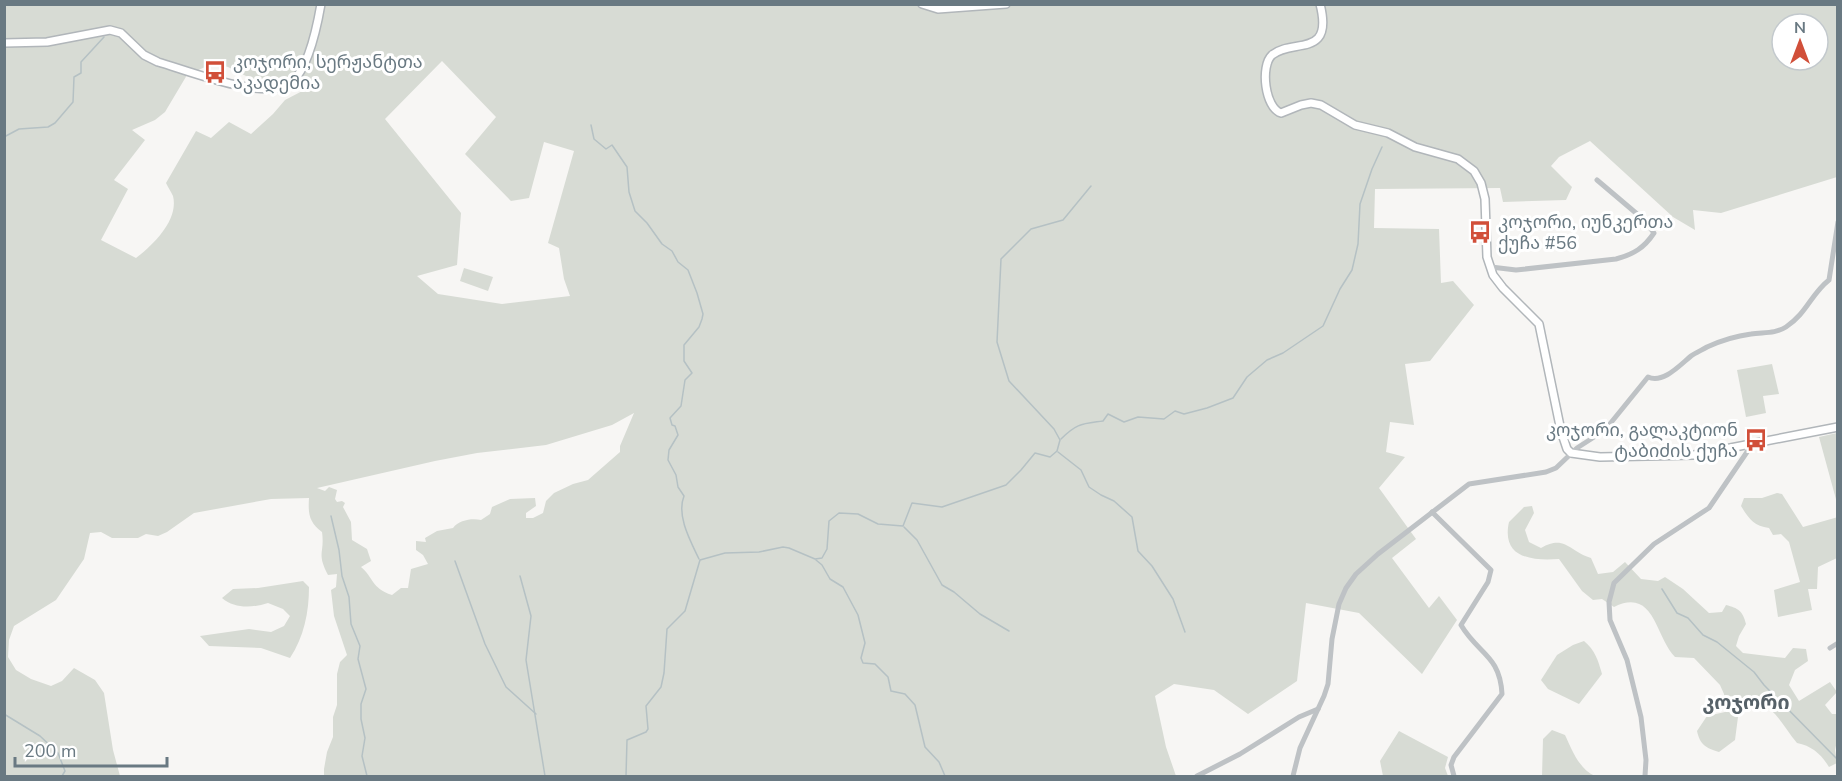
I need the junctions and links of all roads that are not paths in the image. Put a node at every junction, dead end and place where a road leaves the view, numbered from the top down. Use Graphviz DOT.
graph roads {
  1 [pos="321,4"];
  2 [pos="922,4"];
  3 [pos="1006,4"];
  4 [pos="1320,4"];
  5 [pos="4,43"];
  6 [pos="1597,180"];
  7 [pos="1838,222"];
  8 [pos="1491,267"];
  9 [pos="1838,427"];
  10 [pos="1749,445"];
  11 [pos="1571,453"];
  12 [pos="1432,512"];
  13 [pos="1838,643"];
  14 [pos="1830,648"];
  15 [pos="1318,709"];
  16 [pos="1197,777"];
  17 [pos="1293,777"];
  18 [pos="1454,777"];
  19 [pos="1645,777"];
  1 -- 5 [label="main road"];
  2 -- 3 [label="main road"];
  4 -- 8 [label="main road"];
  6 -- 8 [label="street"];
  7 -- 11 [label="street"];
  8 -- 11 [label="main road"];
  9 -- 10 [label="main road"];
  10 -- 11 [label="main road"];
  10 -- 19 [label="street"];
  11 -- 12 [label="street"];
  12 -- 15 [label="street"];
  12 -- 18 [label="street"];
  13 -- 14 [label="street"];
  15 -- 16 [label="street"];
  15 -- 17 [label="street"];
}
